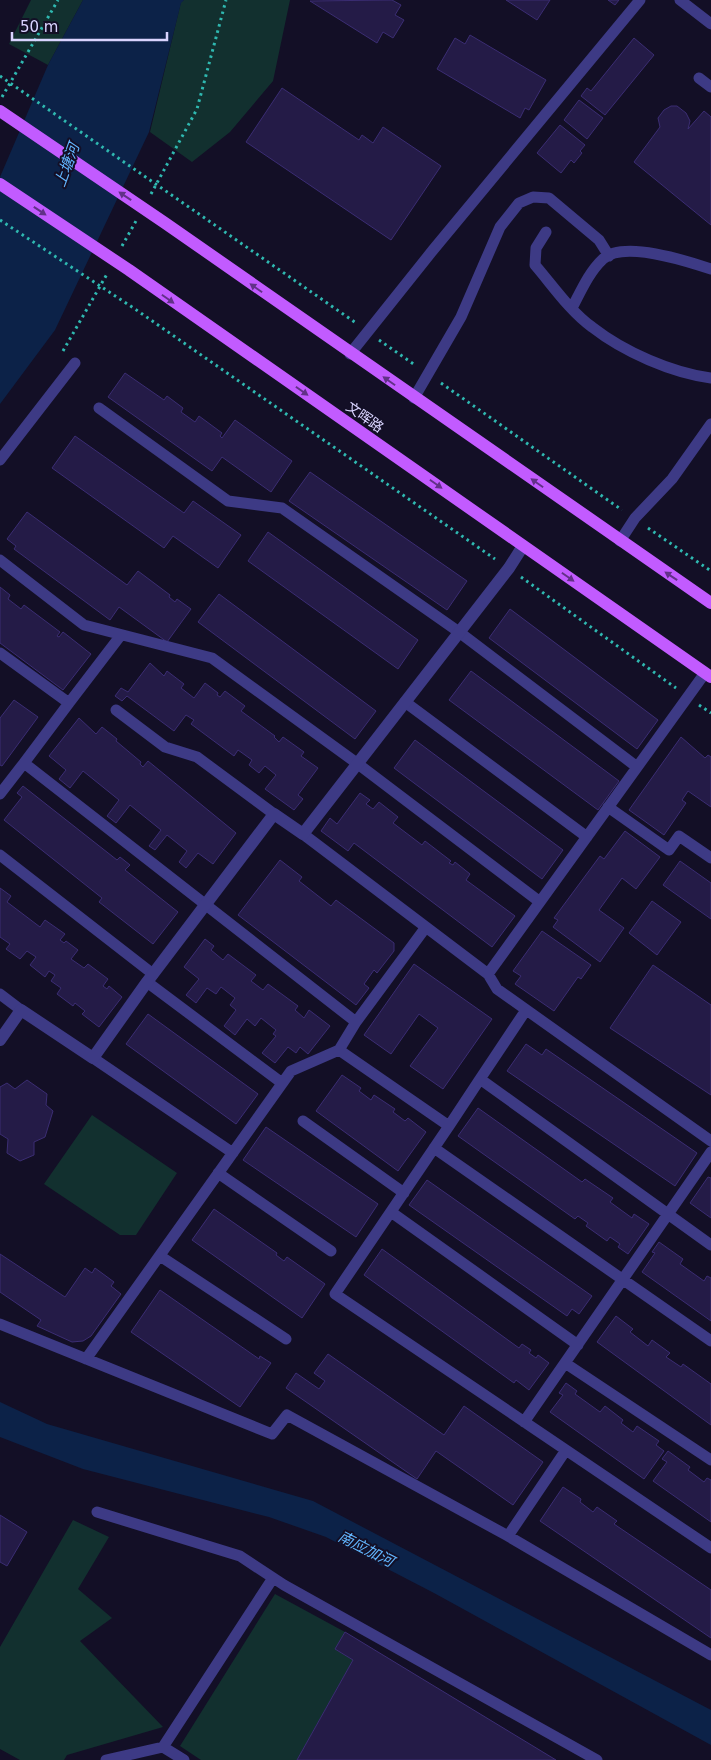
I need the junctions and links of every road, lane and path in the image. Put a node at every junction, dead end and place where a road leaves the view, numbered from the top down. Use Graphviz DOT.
graph roads {
  1 [pos="58,0"];
  2 [pos="226,0"];
  3 [pos="640,0"];
  4 [pos="680,0"];
  5 [pos="711,24"];
  6 [pos="0,76"];
  7 [pos="699,78"];
  8 [pos="711,87"];
  9 [pos="0,100"];
  10 [pos="0,112"];
  11 [pos="0,184"];
  12 [pos="149,196"];
  13 [pos="140,213"];
  14 [pos="0,220"];
  15 [pos="546,232"];
  16 [pos="121,248"];
  17 [pos="609,256"];
  18 [pos="111,265"];
  19 [pos="711,269"];
  20 [pos="572,308"];
  21 [pos="368,332"];
  22 [pos="350,354"];
  23 [pos="58,357"];
  24 [pos="75,363"];
  25 [pos="428,374"];
  26 [pos="711,378"];
  27 [pos="414,398"];
  28 [pos="99,408"];
  29 [pos="710,427"];
  30 [pos="0,460"];
  31 [pos="635,518"];
  32 [pos="620,541"];
  33 [pos="523,546"];
  34 [pos="0,560"];
  35 [pos="509,568"];
  36 [pos="711,571"];
  37 [pos="711,603"];
  38 [pos="459,632"];
  39 [pos="120,635"];
  40 [pos="0,653"];
  41 [pos="708,675"];
  42 [pos="688,697"];
  43 [pos="406,702"];
  44 [pos="68,703"];
  45 [pos="116,710"];
  46 [pos="711,713"];
  47 [pos="24,763"];
  48 [pos="358,764"];
  49 [pos="637,767"];
  50 [pos="0,794"];
  51 [pos="608,807"];
  52 [pos="274,814"];
  53 [pos="303,834"];
  54 [pos="587,837"];
  55 [pos="0,854"];
  56 [pos="711,858"];
  57 [pos="540,902"];
  58 [pos="206,906"];
  59 [pos="426,927"];
  60 [pos="488,974"];
  61 [pos="150,978"];
  62 [pos="0,994"];
  63 [pos="21,1010"];
  64 [pos="526,1010"];
  65 [pos="356,1022"];
  66 [pos="0,1040"];
  67 [pos="339,1050"];
  68 [pos="92,1058"];
  69 [pos="480,1079"];
  70 [pos="282,1083"];
  71 [pos="303,1121"];
  72 [pos="449,1126"];
  73 [pos="711,1141"];
  74 [pos="434,1148"];
  75 [pos="711,1152"];
  76 [pos="233,1153"];
  77 [pos="218,1173"];
  78 [pos="404,1193"];
  79 [pos="391,1212"];
  80 [pos="668,1214"];
  81 [pos="711,1244"];
  82 [pos="331,1251"];
  83 [pos="160,1256"];
  84 [pos="623,1280"];
  85 [pos="0,1324"];
  86 [pos="286,1340"];
  87 [pos="711,1341"];
  88 [pos="578,1344"];
  89 [pos="86,1359"];
  90 [pos="565,1363"];
  91 [pos="524,1422"];
  92 [pos="566,1450"];
  93 [pos="711,1460"];
  94 [pos="97,1512"];
  95 [pos="508,1536"];
  96 [pos="711,1548"];
  97 [pos="273,1578"];
  98 [pos="711,1655"];
  99 [pos="163,1748"];
  100 [pos="106,1760"];
  101 [pos="184,1760"];
  102 [pos="596,1760"];
  1 -- 9 [label="path"];
  2 -- 12 [label="path"];
  3 -- 21 [label="lane"];
  4 -- 5 [label="lane"];
  6 -- 21 [label="path"];
  7 -- 8 [label="lane"];
  22 -- 10 [label="main road, one-way"];
  11 -- 33 [label="main road, 文晖路, one-way"];
  13 -- 16 [label="path"];
  14 -- 35 [label="path"];
  15 -- 20 [label="lane"];
  17 -- 19 [label="lane"];
  17 -- 20 [label="lane"];
  17 -- 25 [label="lane"];
  18 -- 23 [label="path"];
  20 -- 26 [label="lane"];
  21 -- 22 [label="lane"];
  21 -- 25 [label="path"];
  27 -- 22 [label="main road, one-way"];
  24 -- 30 [label="lane"];
  25 -- 27 [label="lane"];
  25 -- 31 [label="path"];
  32 -- 27 [label="main road, one-way"];
  28 -- 38 [label="lane"];
  29 -- 31 [label="lane"];
  31 -- 32 [label="lane"];
  31 -- 36 [label="path"];
  37 -- 32 [label="main road, one-way"];
  33 -- 35 [label="street"];
  33 -- 41 [label="main road, 文晖路, one-way"];
  34 -- 39 [label="lane"];
  35 -- 38 [label="street"];
  35 -- 42 [label="path"];
  38 -- 43 [label="street"];
  38 -- 49 [label="lane"];
  39 -- 44 [label="lane"];
  39 -- 48 [label="lane"];
  40 -- 44 [label="lane"];
  41 -- 42 [label="lane"];
  42 -- 46 [label="path"];
  42 -- 49 [label="lane"];
  43 -- 48 [label="street"];
  43 -- 54 [label="lane"];
  44 -- 47 [label="lane"];
  45 -- 52 [label="lane"];
  47 -- 50 [label="lane"];
  47 -- 58 [label="lane"];
  48 -- 53 [label="street"];
  48 -- 57 [label="lane"];
  49 -- 51 [label="lane"];
  51 -- 54 [label="lane"];
  51 -- 56 [label="lane"];
  52 -- 53 [label="street"];
  52 -- 58 [label="street"];
  53 -- 59 [label="lane"];
  54 -- 57 [label="lane"];
  55 -- 61 [label="lane"];
  57 -- 60 [label="lane"];
  58 -- 61 [label="street"];
  58 -- 65 [label="lane"];
  59 -- 60 [label="lane"];
  59 -- 65 [label="lane"];
  60 -- 64 [label="lane"];
  61 -- 68 [label="street"];
  61 -- 70 [label="lane"];
  62 -- 63 [label="lane"];
  63 -- 66 [label="street"];
  63 -- 68 [label="street"];
  64 -- 69 [label="lane"];
  64 -- 73 [label="lane"];
  65 -- 67 [label="lane"];
  67 -- 70 [label="lane"];
  67 -- 72 [label="lane"];
  68 -- 76 [label="lane"];
  69 -- 72 [label="lane"];
  69 -- 80 [label="lane"];
  70 -- 76 [label="lane"];
  71 -- 78 [label="lane"];
  72 -- 74 [label="lane"];
  74 -- 78 [label="lane"];
  74 -- 84 [label="lane"];
  75 -- 80 [label="lane"];
  76 -- 77 [label="lane"];
  77 -- 82 [label="lane"];
  77 -- 83 [label="lane"];
  78 -- 79 [label="lane"];
  79 -- 88 [label="lane"];
  79 -- 91 [label="lane"];
  80 -- 81 [label="lane"];
  80 -- 84 [label="lane"];
  83 -- 86 [label="lane"];
  83 -- 89 [label="lane"];
  84 -- 87 [label="lane"];
  84 -- 88 [label="lane"];
  85 -- 89 [label="lane"];
  88 -- 90 [label="lane"];
  89 -- 95 [label="lane"];
  90 -- 91 [label="lane"];
  90 -- 93 [label="lane"];
  91 -- 92 [label="lane"];
  92 -- 95 [label="lane"];
  92 -- 96 [label="lane"];
  94 -- 97 [label="lane"];
  95 -- 98 [label="lane"];
  97 -- 99 [label="lane"];
  97 -- 102 [label="lane"];
  99 -- 100 [label="lane"];
  99 -- 101 [label="lane"];
}
